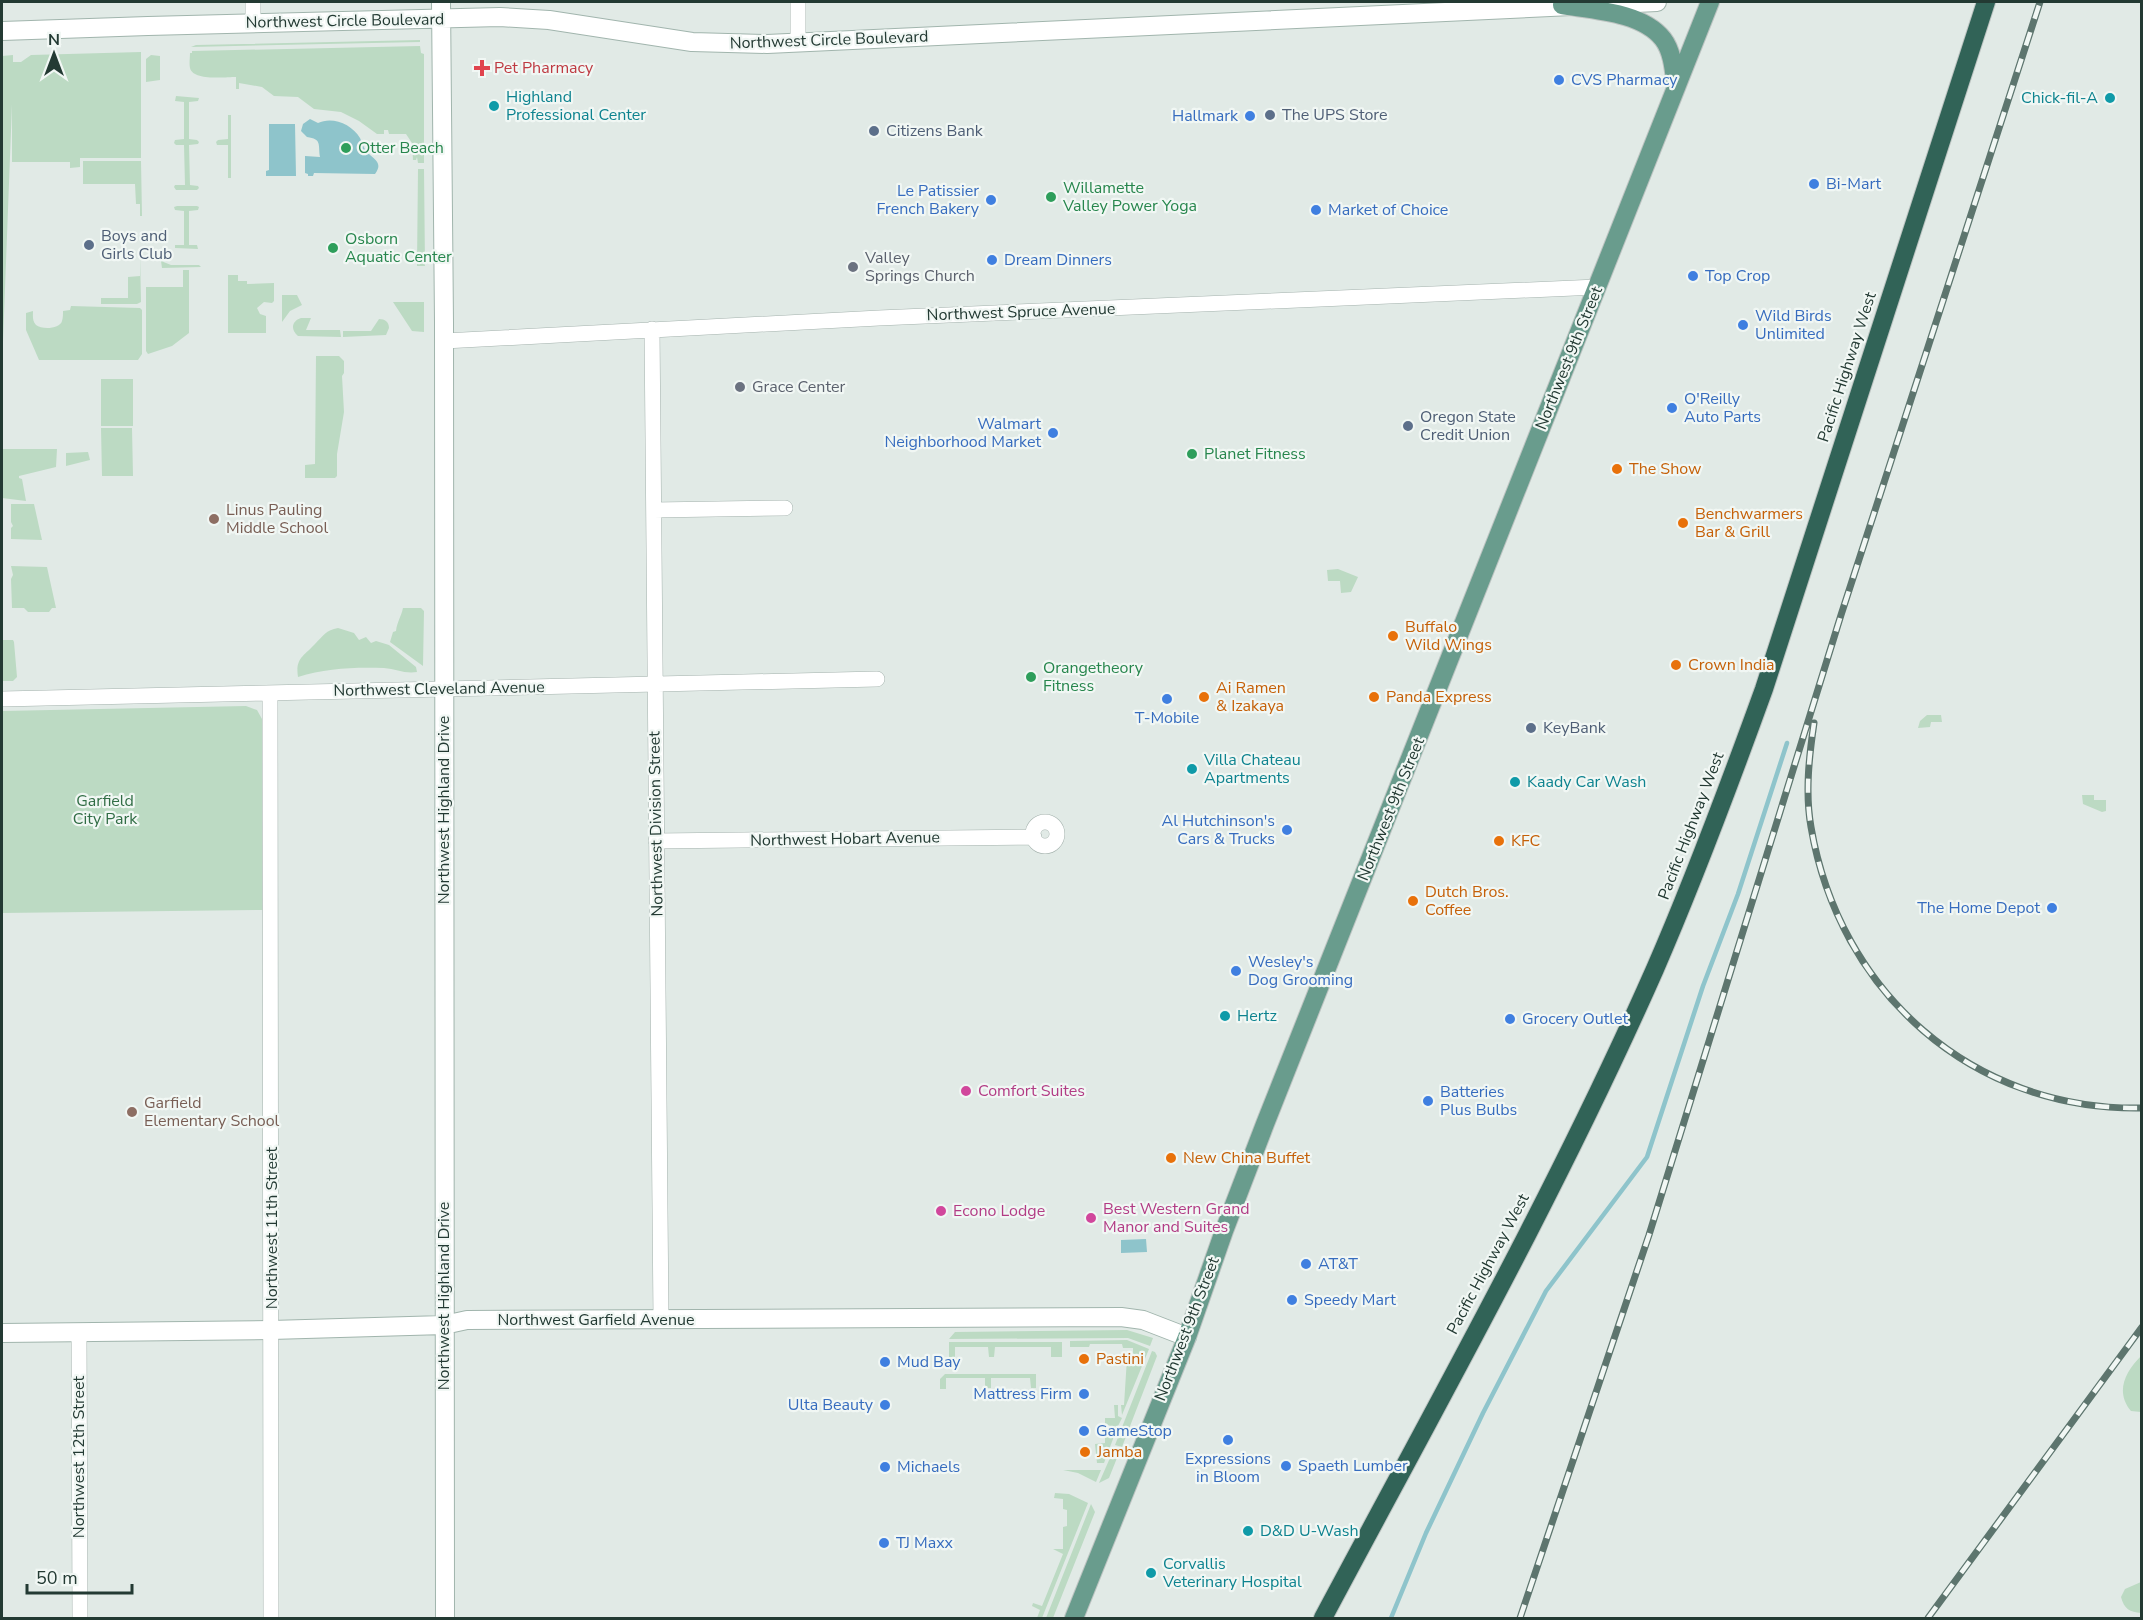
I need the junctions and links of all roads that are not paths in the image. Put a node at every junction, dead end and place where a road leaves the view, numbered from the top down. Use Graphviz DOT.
graph roads {
  1 [pos="253,2"];
  2 [pos="798,2"];
  3 [pos="1658,2"];
  4 [pos="1710,2"];
  5 [pos="1986,2"];
  6 [pos="1562,5"];
  7 [pos="441,10"];
  8 [pos="253,23"];
  9 [pos="2,31"];
  10 [pos="798,42"];
  11 [pos="1676,90"];
  12 [pos="1597,287"];
  13 [pos="652,329"];
  14 [pos="444,341"];
  15 [pos="785,508"];
  16 [pos="654,510"];
  17 [pos="877,679"];
  18 [pos="655,683"];
  19 [pos="443,689"];
  20 [pos="270,693"];
  21 [pos="2,699"];
  22 [pos="1034,837"];
  23 [pos="657,841"];
  24 [pos="661,1319"];
  25 [pos="444,1325"];
  26 [pos="270,1330"];
  27 [pos="79,1332"];
  28 [pos="2,1333"];
  29 [pos="1187,1338"];
  30 [pos="80,1618"];
  31 [pos="271,1618"];
  32 [pos="444,1618"];
  33 [pos="1074,1618"];
  34 [pos="1323,1618"];
  1 -- 8 [label="street"];
  2 -- 10 [label="street"];
  3 -- 6 [label="street, Northwest Circle Boulevard"];
  4 -- 11 [label="main road, Northwest 9th Street"];
  5 -- 34 [label="highway, Pacific Highway West"];
  6 -- 10 [label="street, Northwest Circle Boulevard"];
  6 -- 11 [label="main road"];
  7 -- 8 [label="street, Northwest Circle Boulevard"];
  7 -- 10 [label="street, Northwest Circle Boulevard"];
  7 -- 14 [label="street, Northwest Highland Drive"];
  8 -- 9 [label="street, Northwest Circle Boulevard"];
  11 -- 12 [label="main road, Northwest 9th Street"];
  12 -- 13 [label="street, Northwest Spruce Avenue"];
  12 -- 29 [label="main road, Northwest 9th Street"];
  13 -- 14 [label="street, Northwest Spruce Avenue"];
  13 -- 16 [label="street, Northwest Division Street"];
  14 -- 19 [label="street, Northwest Highland Drive"];
  15 -- 16 [label="street"];
  16 -- 18 [label="street, Northwest Division Street"];
  17 -- 18 [label="street, Northwest Cleveland Avenue"];
  18 -- 19 [label="street, Northwest Cleveland Avenue"];
  18 -- 23 [label="street, Northwest Division Street"];
  19 -- 20 [label="street, Northwest Cleveland Avenue"];
  19 -- 25 [label="street, Northwest Highland Drive"];
  20 -- 21 [label="street, Northwest Cleveland Avenue"];
  20 -- 26 [label="street, Northwest 11th Street"];
  22 -- 23 [label="street, Northwest Hobart Avenue"];
  23 -- 24 [label="street, Northwest Division Street"];
  24 -- 25 [label="street, Northwest Garfield Avenue"];
  24 -- 29 [label="street, Northwest Garfield Avenue"];
  25 -- 26 [label="street, Northwest Garfield Avenue"];
  25 -- 32 [label="street, Northwest Highland Drive"];
  26 -- 27 [label="street, Northwest Garfield Avenue"];
  26 -- 31 [label="street, Northwest 11th Street"];
  27 -- 28 [label="street, Northwest Garfield Avenue"];
  27 -- 30 [label="street, Northwest 12th Street"];
  29 -- 33 [label="main road, Northwest 9th Street"];
}
